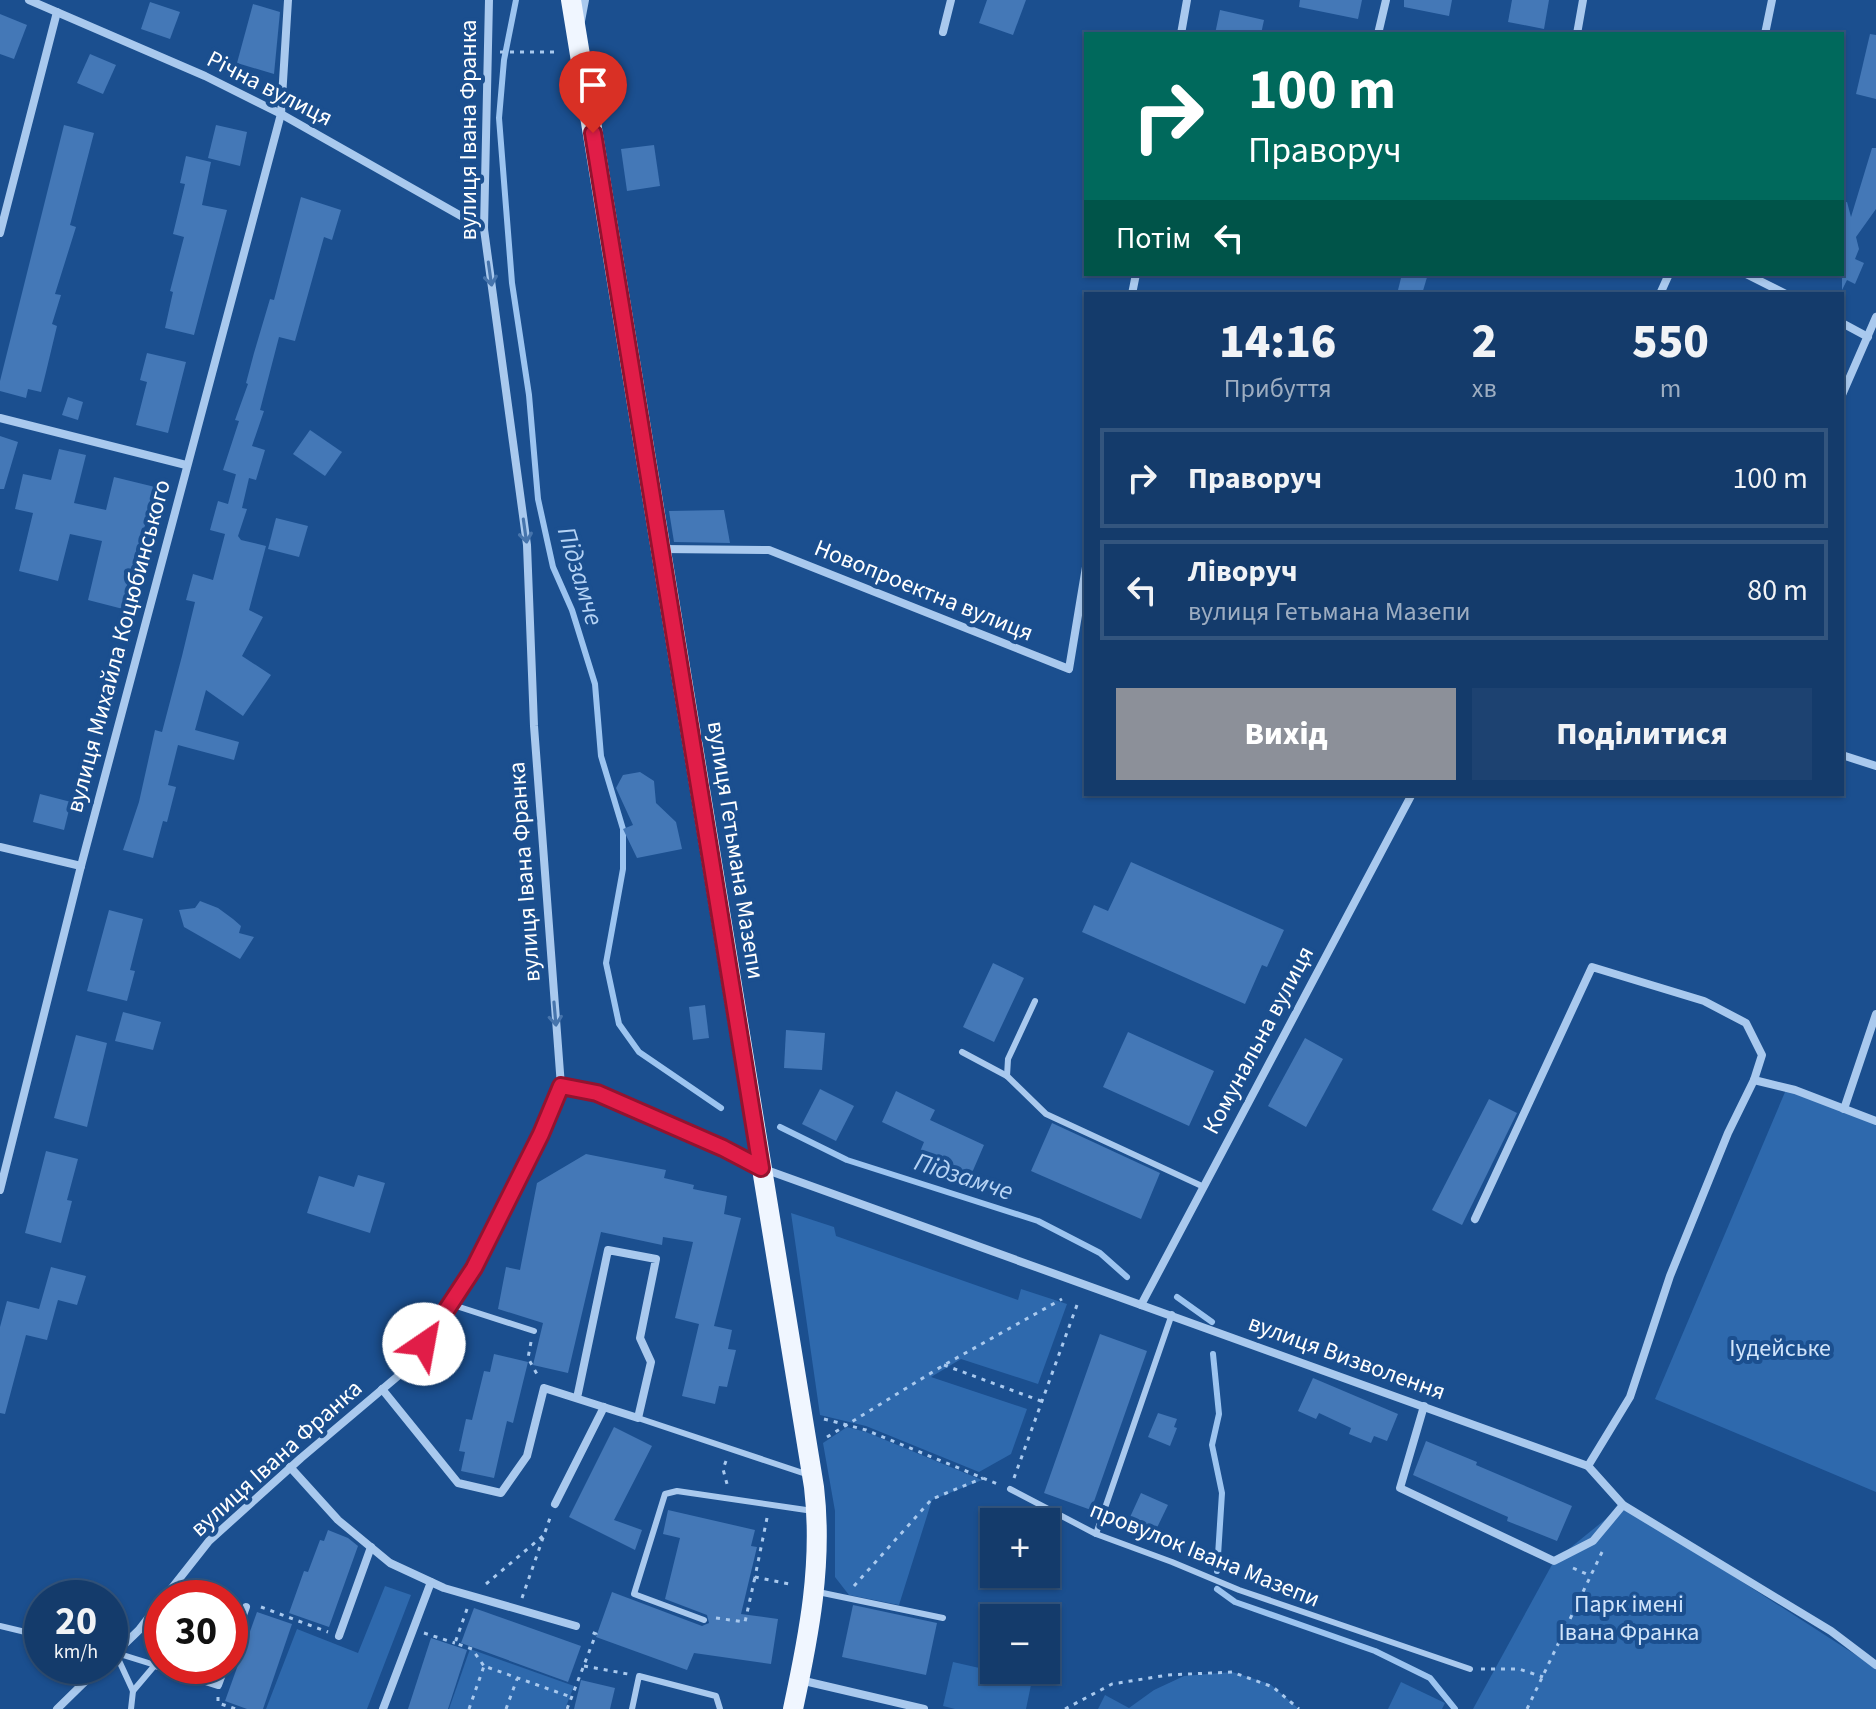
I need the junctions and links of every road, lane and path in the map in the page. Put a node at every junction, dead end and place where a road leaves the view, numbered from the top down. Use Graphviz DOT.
graph roads {
  1 [pos="29,0"];
  2 [pos="288,0"];
  3 [pos="489,0"];
  4 [pos="571,0"];
  5 [pos="585,0"];
  6 [pos="951,0"];
  7 [pos="1187,0"];
  8 [pos="1386,0"];
  9 [pos="1583,0"];
  10 [pos="1772,0"];
  11 [pos="57,12"];
  12 [pos="943,32"];
  13 [pos="1181,32"];
  14 [pos="1378,32"];
  15 [pos="1577,32"];
  16 [pos="1765,32"];
  17 [pos="578,42"];
  18 [pos="488,52"];
  19 [pos="559,52"];
  20 [pos="281,114"];
  21 [pos="484,229"];
  22 [pos="0,233"];
  23 [pos="1750,276"];
  24 [pos="1782,292"];
  25 [pos="1876,317"];
  26 [pos="1844,324"];
  27 [pos="1872,338"];
  28 [pos="1844,391"];
  29 [pos="0,418"];
  30 [pos="186,465"];
  31 [pos="661,549"];
  32 [pos="1084,579"];
  33 [pos="1844,756"];
  34 [pos="1876,766"];
  35 [pos="1411,796"];
  36 [pos="0,847"];
  37 [pos="81,866"];
  38 [pos="1035,1001"];
  39 [pos="1876,1014"];
  40 [pos="962,1052"];
  41 [pos="1007,1076"];
  42 [pos="1754,1080"];
  43 [pos="561,1086"];
  44 [pos="1844,1109"];
  45 [pos="1876,1121"];
  46 [pos="761,1168"];
  47 [pos="1203,1187"];
  48 [pos="0,1190"];
  49 [pos="1475,1219"];
  50 [pos="1062,1299"];
  51 [pos="450,1304"];
  52 [pos="1077,1305"];
  53 [pos="1141,1305"];
  54 [pos="1172,1314"];
  55 [pos="534,1331"];
  56 [pos="944,1365"];
  57 [pos="544,1388"];
  58 [pos="382,1389"];
  59 [pos="577,1398"];
  60 [pos="1043,1401"];
  61 [pos="1424,1406"];
  62 [pos="604,1407"];
  63 [pos="817,1417"];
  64 [pos="638,1418"];
  65 [pos="847,1425"];
  66 [pos="821,1441"];
  67 [pos="729,1450"];
  68 [pos="1588,1466"];
  69 [pos="290,1467"];
  70 [pos="812,1476"];
  71 [pos="983,1478"];
  72 [pos="1010,1489"];
  73 [pos="730,1499"];
  74 [pos="555,1504"];
  75 [pos="770,1505"];
  76 [pos="1623,1505"];
  77 [pos="817,1511"];
  78 [pos="1096,1534"];
  79 [pos="544,1535"];
  80 [pos="371,1547"];
  81 [pos="1604,1548"];
  82 [pos="1554,1561"];
  83 [pos="755,1577"];
  84 [pos="1592,1577"];
  85 [pos="178,1580"];
  86 [pos="431,1582"];
  87 [pos="806,1588"];
  88 [pos="846,1595"];
  89 [pos="472,1596"];
  90 [pos="248,1606"];
  91 [pos="518,1609"];
  92 [pos="943,1618"];
  93 [pos="704,1620"];
  94 [pos="144,1624"];
  95 [pos="0,1626"];
  96 [pos="576,1626"];
  97 [pos="413,1629"];
  98 [pos="24,1632"];
  99 [pos="339,1636"];
  100 [pos="128,1640"];
  101 [pos="455,1643"];
  102 [pos="1876,1665"];
  103 [pos="484,1666"];
  104 [pos="584,1666"];
  105 [pos="1470,1669"];
  106 [pos="639,1676"];
  107 [pos="1543,1677"];
  108 [pos="144,1678"];
  109 [pos="517,1678"];
  110 [pos="799,1679"];
  111 [pos="128,1682"];
  112 [pos="83,1684"];
  113 [pos="215,1684"];
  114 [pos="218,1685"];
  115 [pos="133,1691"];
  116 [pos="571,1697"];
  117 [pos="57,1709"];
  118 [pos="131,1709"];
  119 [pos="236,1709"];
  120 [pos="383,1709"];
  121 [pos="469,1709"];
  122 [pos="506,1709"];
  123 [pos="567,1709"];
  124 [pos="632,1709"];
  125 [pos="720,1709"];
  126 [pos="793,1709"];
  127 [pos="924,1709"];
  128 [pos="1065,1709"];
  129 [pos="1299,1709"];
  130 [pos="1527,1709"];
  1 -- 11 [label="street, Річна вулиця"];
  2 -- 20 [label="street, вулиця Михайла Коцюбинського"];
  3 -- 18 [label="street, вулиця Івана Франка"];
  4 -- 17 [label="main road, вулиця Гетьмана Мазепи"];
  5 -- 17 [label="street"];
  6 -- 12 [label="street"];
  7 -- 13 [label="street"];
  8 -- 14 [label="street"];
  9 -- 15 [label="street"];
  10 -- 16 [label="street"];
  11 -- 20 [label="street, Річна вулиця"];
  11 -- 22 [label="street"];
  17 -- 31 [label="main road, вулиця Гетьмана Мазепи"];
  18 -- 19 [label="path"];
  18 -- 21 [label="street, вулиця Івана Франка"];
  20 -- 21 [label="street, Річна вулиця"];
  20 -- 30 [label="street, вулиця Михайла Коцюбинського"];
  21 -- 43 [label="street, вулиця Івана Франка, one-way"];
  23 -- 24 [label="street"];
  25 -- 27 [label="street"];
  26 -- 27 [label="street"];
  27 -- 28 [label="street"];
  29 -- 30 [label="street"];
  30 -- 37 [label="street, вулиця Михайла Коцюбинського"];
  31 -- 32 [label="street, Новопроектна вулиця"];
  31 -- 46 [label="main road, вулиця Гетьмана Мазепи"];
  33 -- 34 [label="street"];
  35 -- 47 [label="street, Комунальна вулиця"];
  36 -- 37 [label="street"];
  37 -- 48 [label="street, вулиця Михайла Коцюбинського"];
  38 -- 41 [label="lane"];
  39 -- 44 [label="street"];
  40 -- 41 [label="lane"];
  41 -- 47 [label="lane"];
  42 -- 44 [label="street"];
  42 -- 49 [label="street"];
  42 -- 68 [label="street"];
  43 -- 46 [label="street, вулиця Визволення"];
  43 -- 51 [label="street, вулиця Івана Франка"];
  44 -- 45 [label="street"];
  46 -- 53 [label="street, вулиця Визволення"];
  46 -- 70 [label="main road, вулиця Гетьмана Мазепи"];
  47 -- 53 [label="street, Комунальна вулиця"];
  50 -- 56 [label="path"];
  51 -- 55 [label="lane"];
  51 -- 58 [label="street, вулиця Івана Франка"];
  52 -- 60 [label="path"];
  53 -- 54 [label="street, вулиця Визволення"];
  54 -- 61 [label="street, вулиця Визволення"];
  54 -- 78 [label="lane"];
  55 -- 57 [label="path"];
  56 -- 60 [label="path"];
  56 -- 65 [label="path"];
  57 -- 58 [label="street"];
  57 -- 59 [label="street"];
  58 -- 69 [label="street, вулиця Івана Франка"];
  59 -- 62 [label="street"];
  59 -- 64 [label="street"];
  60 -- 72 [label="path"];
  61 -- 68 [label="street, вулиця Визволення"];
  61 -- 82 [label="street"];
  62 -- 64 [label="street"];
  62 -- 74 [label="street"];
  63 -- 65 [label="path"];
  64 -- 67 [label="lane"];
  65 -- 66 [label="path"];
  65 -- 71 [label="path"];
  67 -- 70 [label="lane"];
  67 -- 73 [label="path"];
  68 -- 76 [label="street, вулиця Визволення"];
  69 -- 80 [label="street"];
  69 -- 85 [label="street, вулиця Івана Франка"];
  70 -- 77 [label="main road, вулиця Гетьмана Мазепи"];
  71 -- 72 [label="path"];
  71 -- 88 [label="path"];
  72 -- 78 [label="lane, провулок Івана Мазепи"];
  73 -- 75 [label="lane"];
  73 -- 93 [label="lane"];
  74 -- 79 [label="path"];
  75 -- 77 [label="lane"];
  75 -- 83 [label="path"];
  76 -- 82 [label="street"];
  76 -- 102 [label="street, вулиця Визволення"];
  77 -- 87 [label="main road, вулиця Гетьмана Мазепи"];
  78 -- 105 [label="lane, провулок Івана Мазепи"];
  79 -- 89 [label="path"];
  79 -- 91 [label="path"];
  80 -- 86 [label="street"];
  80 -- 99 [label="street"];
  81 -- 84 [label="path"];
  82 -- 84 [label="path"];
  83 -- 87 [label="path"];
  83 -- 93 [label="path"];
  84 -- 107 [label="path"];
  86 -- 89 [label="street"];
  86 -- 97 [label="street"];
  87 -- 92 [label="lane"];
  87 -- 110 [label="main road, вулиця Гетьмана Мазепи"];
  89 -- 91 [label="street"];
  89 -- 101 [label="path"];
  90 -- 99 [label="path"];
  91 -- 96 [label="street"];
  94 -- 100 [label="street, вулиця Івана Франка"];
  95 -- 98 [label="lane"];
  96 -- 104 [label="path"];
  97 -- 101 [label="path"];
  97 -- 120 [label="street"];
  101 -- 103 [label="path"];
  103 -- 109 [label="path"];
  103 -- 121 [label="path"];
  104 -- 106 [label="path"];
  104 -- 116 [label="path"];
  105 -- 107 [label="path"];
  106 -- 124 [label="lane"];
  106 -- 125 [label="lane"];
  107 -- 130 [label="path"];
  108 -- 115 [label="lane"];
  109 -- 116 [label="path"];
  109 -- 122 [label="path"];
  110 -- 126 [label="main road, вулиця Гетьмана Мазепи"];
  110 -- 127 [label="street"];
  111 -- 115 [label="lane"];
  112 -- 117 [label="street"];
  113 -- 114 [label="street"];
  114 -- 119 [label="path"];
  115 -- 118 [label="lane"];
  116 -- 123 [label="path"];
  128 -- 129 [label="path"];
}
